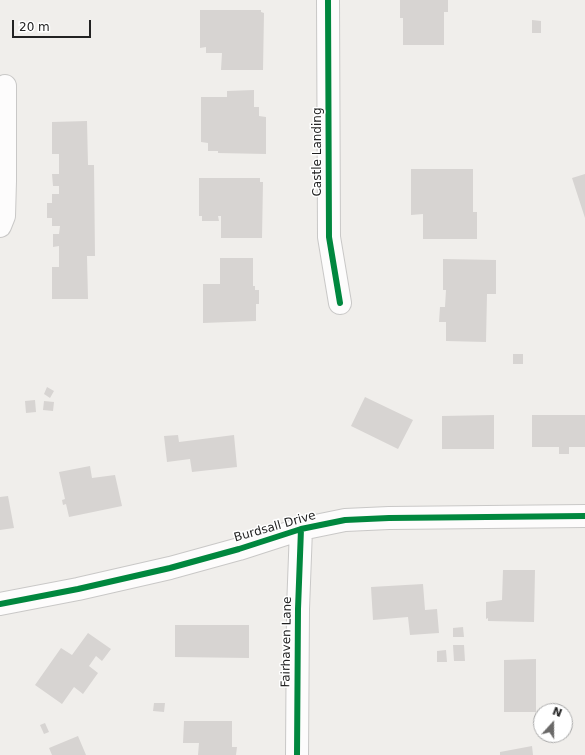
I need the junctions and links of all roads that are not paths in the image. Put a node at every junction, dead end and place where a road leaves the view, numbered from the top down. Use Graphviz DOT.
graph roads {
  1 [pos="328,0"];
  2 [pos="5,86"];
  3 [pos="3,181"];
  4 [pos="0,226"];
  5 [pos="340,303"];
  6 [pos="585,516"];
  7 [pos="301,529"];
  8 [pos="0,604"];
  9 [pos="297,755"];
  1 -- 5 [label="street, Castle Landing"];
  2 -- 3 [label="street"];
  3 -- 4 [label="street"];
  6 -- 7 [label="street, Burdsall Drive"];
  7 -- 8 [label="street, Burdsall Drive"];
  7 -- 9 [label="street, Fairhaven Lane"];
}
